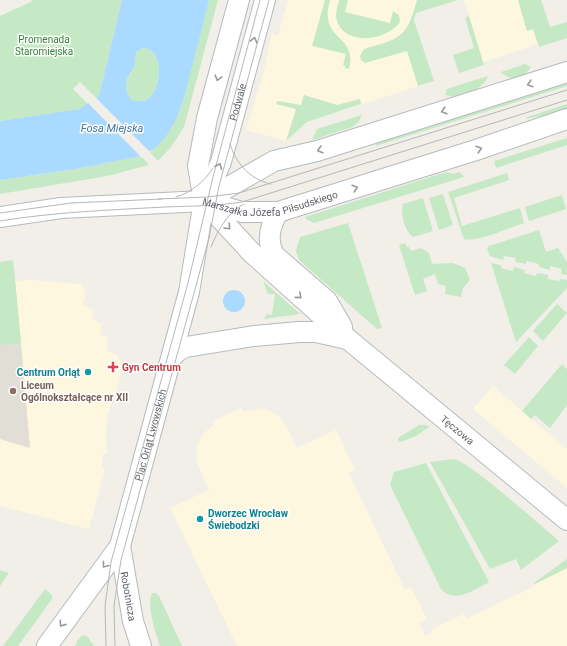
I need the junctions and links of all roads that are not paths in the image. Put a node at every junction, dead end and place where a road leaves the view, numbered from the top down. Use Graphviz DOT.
graph roads {
  1 [pos="239,0"];
  2 [pos="265,0"];
  3 [pos="567,72"];
  4 [pos="567,119"];
  5 [pos="204,201"];
  6 [pos="278,212"];
  7 [pos="0,217"];
  8 [pos="349,340"];
  9 [pos="172,357"];
  10 [pos="567,520"];
  11 [pos="120,546"];
  12 [pos="47,646"];
  13 [pos="141,646"];
  1 -- 5 [label="street, one-way"];
  5 -- 2 [label="street, Podwale, one-way"];
  3 -- 5 [label="street, Marszałka Józefa Piłsudskiego, one-way"];
  6 -- 4 [label="street, Marszałka Józefa Piłsudskiego, one-way"];
  5 -- 6 [label="street, Marszałka Józefa Piłsudskiego"];
  5 -- 7 [label="street"];
  5 -- 8 [label="street, Tęczowa, one-way"];
  5 -- 9 [label="street, Plac Orląt Lwowskich"];
  6 -- 8 [label="street, Tęczowa"];
  8 -- 9 [label="street"];
  8 -- 10 [label="street, Tęczowa"];
  9 -- 11 [label="street, Plac Orląt Lwowskich"];
  11 -- 12 [label="street, Plac Orląt Lwowskich, one-way"];
  11 -- 13 [label="street, Robotnicza"];
}
